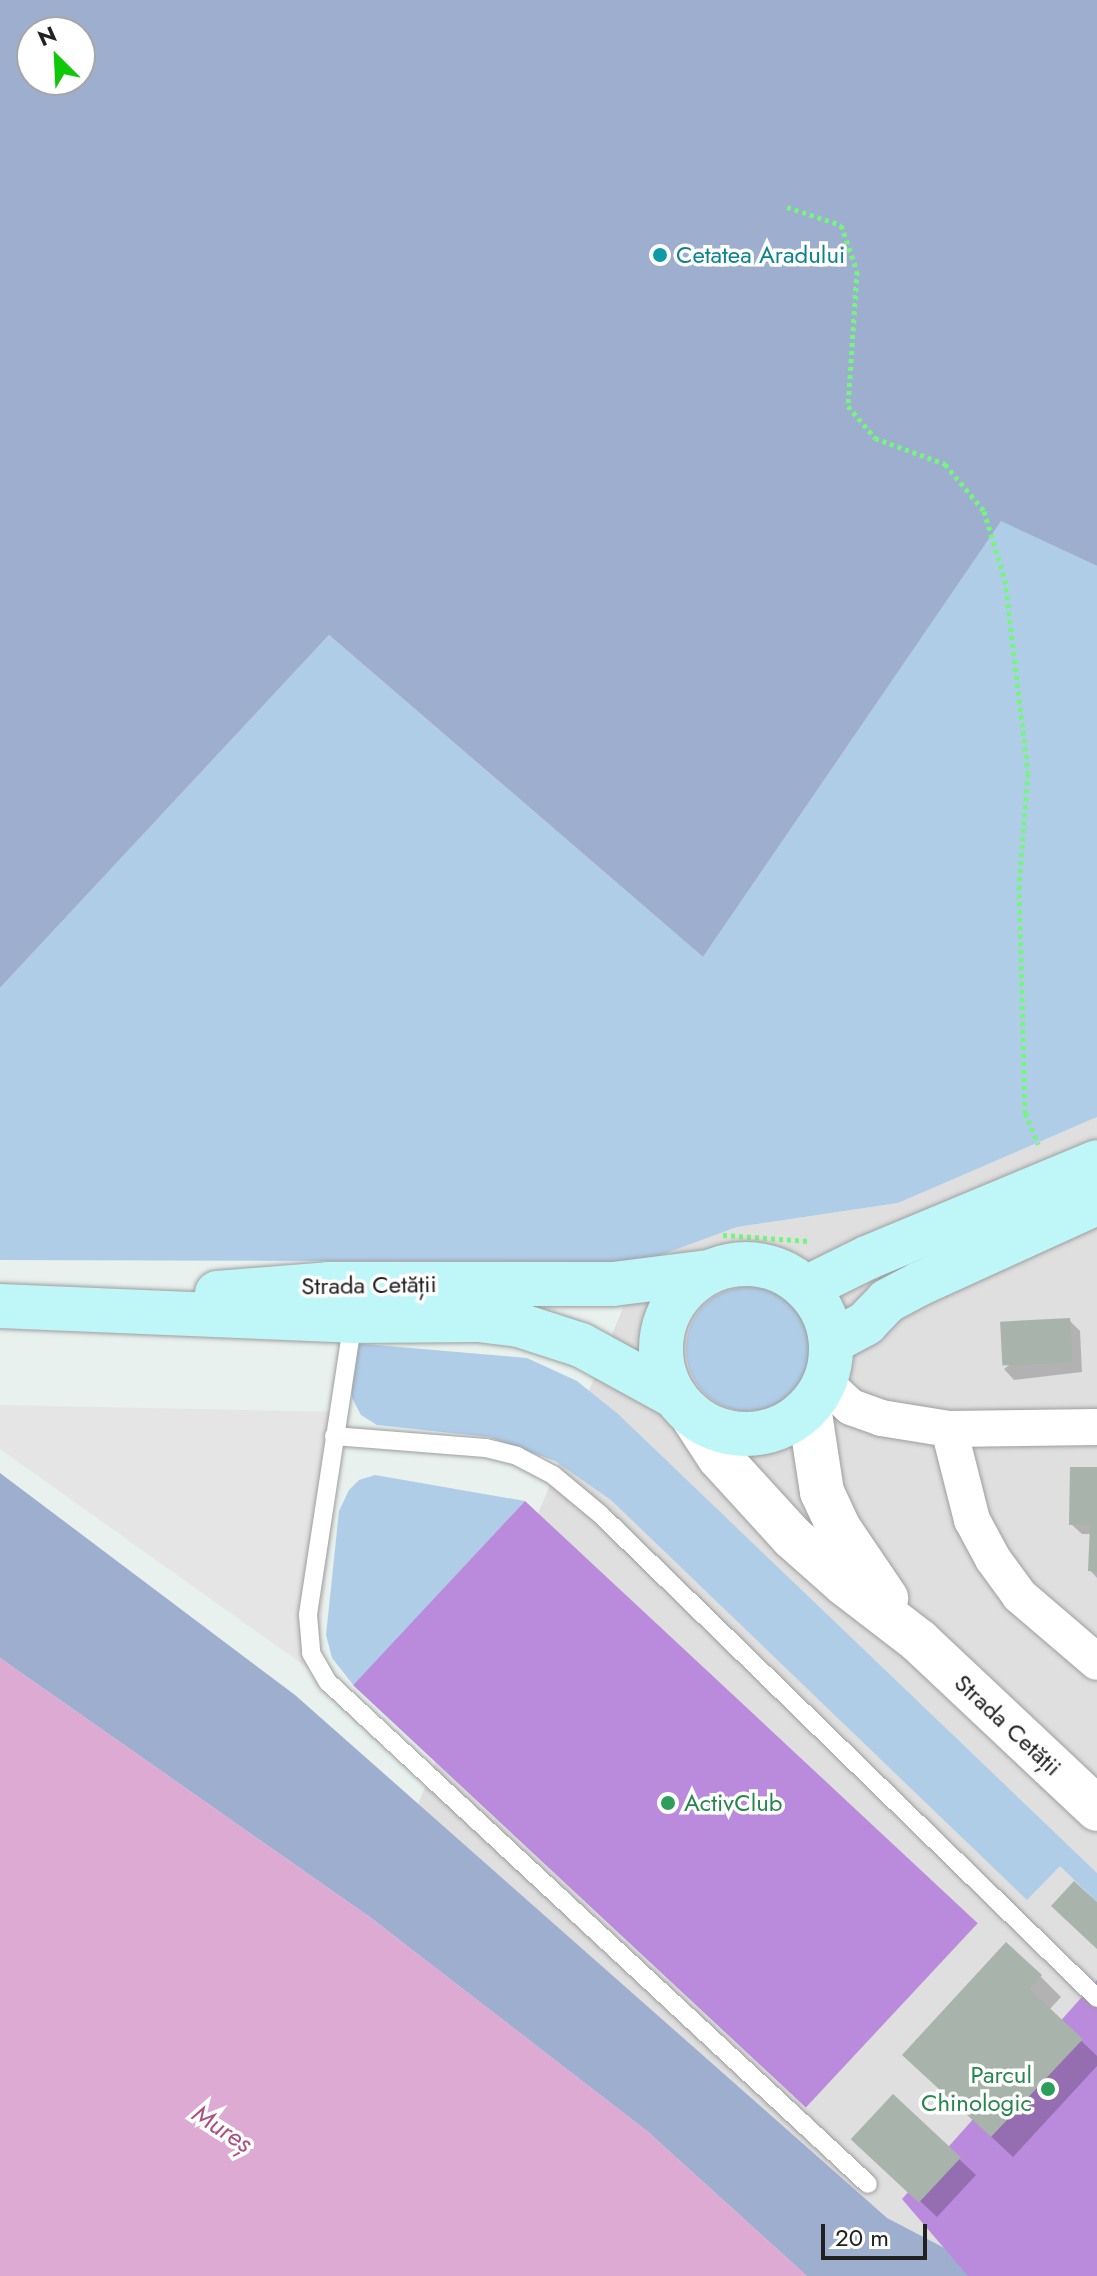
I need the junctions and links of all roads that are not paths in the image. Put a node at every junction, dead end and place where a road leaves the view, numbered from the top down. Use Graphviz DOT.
graph roads {
  1 [pos="1097,1162"];
  2 [pos="1097,1203"];
  3 [pos="709,1272"];
  4 [pos="563,1283"];
  5 [pos="806,1288"];
  6 [pos="14,1308"];
  7 [pos="352,1321"];
  8 [pos="822,1377"];
  9 [pos="684,1406"];
  10 [pos="1097,1427"];
  11 [pos="949,1429"];
  12 [pos="334,1436"];
  13 [pos="919,1641"];
  14 [pos="1097,1662"];
  15 [pos="1097,1809"];
  16 [pos="1097,1998"];
  17 [pos="868,2184"];
  1 -- 5 [label="main road"];
  2 -- 8 [label="main road"];
  3 -- 4 [label="main road, Strada Cetății"];
  3 -- 5 [label="main road, Strada Cetății"];
  3 -- 9 [label="main road, Strada Cetății"];
  4 -- 6 [label="main road, Strada Cetății"];
  4 -- 7 [label="lane"];
  5 -- 8 [label="main road, Strada Cetății"];
  6 -- 7 [label="main road, Strada Cetății"];
  7 -- 9 [label="main road, Strada Cetății"];
  7 -- 12 [label="lane"];
  8 -- 9 [label="main road, Strada Cetății"];
  8 -- 11 [label="street"];
  8 -- 13 [label="street, Strada Cetății"];
  9 -- 13 [label="street, Strada Cetății"];
  10 -- 11 [label="street"];
  11 -- 14 [label="street"];
  12 -- 16 [label="lane"];
  12 -- 17 [label="lane"];
  13 -- 15 [label="street, Strada Cetății"];
}
